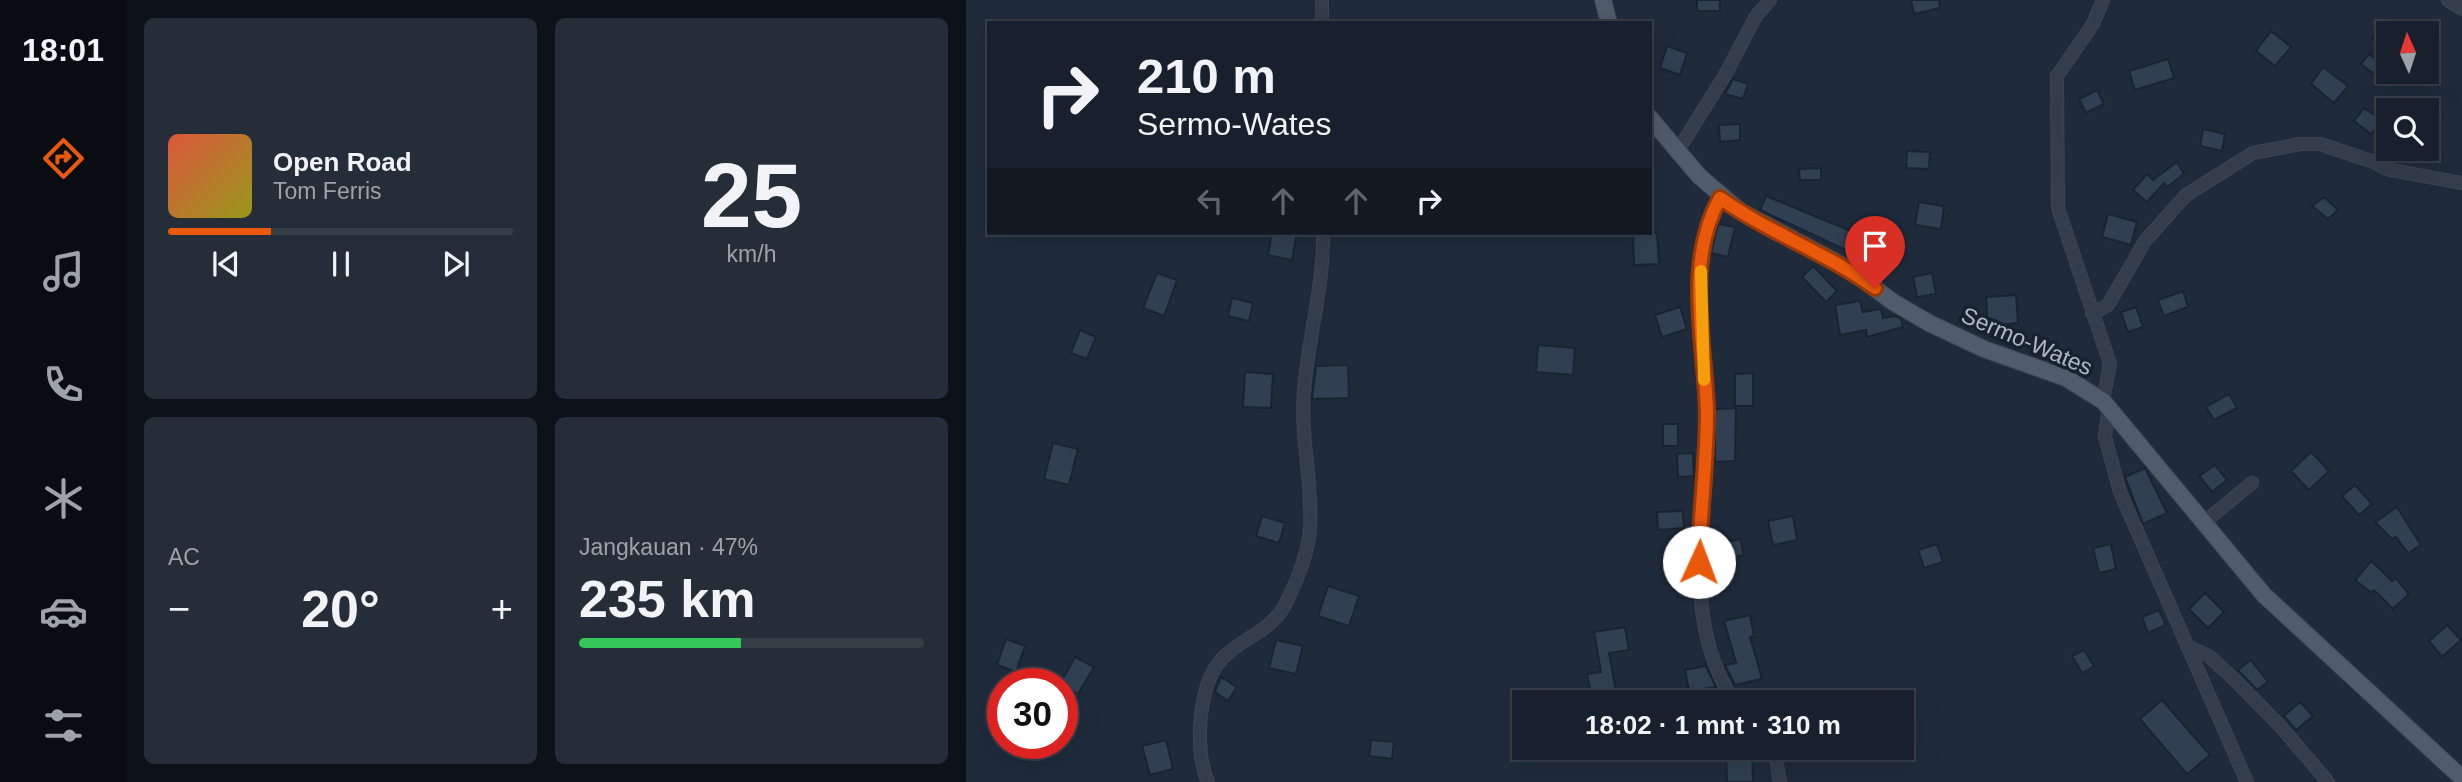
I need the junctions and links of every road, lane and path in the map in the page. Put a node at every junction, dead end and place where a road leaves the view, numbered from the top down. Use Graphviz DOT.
graph roads {
  1 [pos="1322,0"];
  2 [pos="1603,0"];
  3 [pos="1770,0"];
  4 [pos="2103,0"];
  5 [pos="2448,0"];
  6 [pos="2462,9"];
  7 [pos="1322,21"];
  8 [pos="1608,21"];
  9 [pos="1652,121"];
  10 [pos="1677,152"];
  11 [pos="2462,183"];
  12 [pos="1720,198"];
  13 [pos="1323,235"];
  14 [pos="2092,314"];
  15 [pos="2106,404"];
  16 [pos="2252,483"];
  17 [pos="2203,523"];
  18 [pos="2187,646"];
  19 [pos="1727,690"];
  20 [pos="1776,760"];
  21 [pos="2462,778"];
  22 [pos="1208,782"];
  23 [pos="1780,782"];
  24 [pos="2247,782"];
  25 [pos="2328,782"];
  1 -- 7 [label="street"];
  2 -- 8 [label="main road"];
  3 -- 10 [label="street"];
  4 -- 14 [label="street"];
  5 -- 6 [label="street"];
  9 -- 10 [label="main road, Sermo-Wates"];
  10 -- 12 [label="main road, Sermo-Wates"];
  11 -- 14 [label="street"];
  12 -- 15 [label="main road, Sermo-Wates"];
  12 -- 19 [label="street"];
  13 -- 22 [label="street"];
  14 -- 15 [label="street"];
  15 -- 17 [label="main road, Sermo-Wates"];
  15 -- 18 [label="street"];
  16 -- 17 [label="street"];
  17 -- 21 [label="main road, Sermo-Wates"];
  18 -- 24 [label="street"];
  18 -- 25 [label="street"];
  20 -- 23 [label="street"];
}
